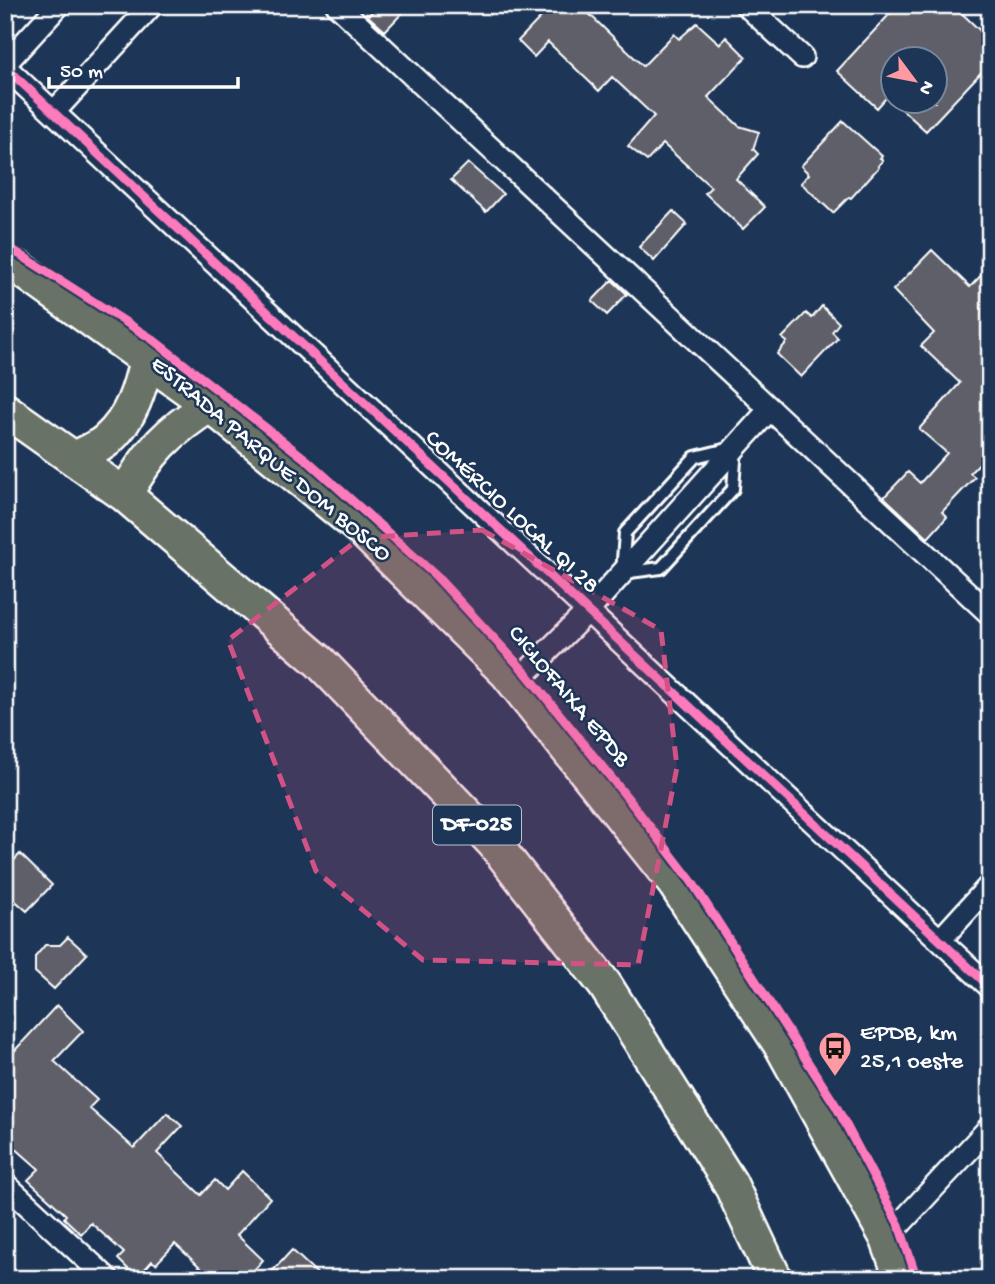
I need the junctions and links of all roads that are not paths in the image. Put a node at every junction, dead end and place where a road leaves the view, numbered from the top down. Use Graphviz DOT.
graph roads {
  1 [pos="59,5"];
  2 [pos="152,5"];
  3 [pos="337,5"];
  4 [pos="746,5"];
  5 [pos="802,57"];
  6 [pos="5,66"];
  7 [pos="54,112"];
  8 [pos="5,261"];
  9 [pos="147,358"];
  10 [pos="210,405"];
  11 [pos="770,409"];
  12 [pos="5,410"];
  13 [pos="74,459"];
  14 [pos="125,495"];
  15 [pos="588,611"];
  16 [pos="990,614"];
  17 [pos="520,680"];
  18 [pos="990,886"];
  19 [pos="940,940"];
  20 [pos="990,987"];
  21 [pos="990,1127"];
  22 [pos="5,1184"];
  23 [pos="887,1238"];
  24 [pos="108,1279"];
  25 [pos="775,1279"];
  26 [pos="902,1279"];
  1 -- 6 [label="street, COMÉRCIO LOCAL QI 28"];
  2 -- 7 [label="street"];
  3 -- 11 [label="street"];
  4 -- 5 [label="street"];
  6 -- 7 [label="street, COMÉRCIO LOCAL QI 28"];
  7 -- 15 [label="street, COMÉRCIO LOCAL QI 28"];
  8 -- 9 [label="main road, ESTRADA PARQUE DOM BOSCO"];
  9 -- 10 [label="main road, ESTRADA PARQUE DOM BOSCO"];
  9 -- 13 [label="main road"];
  10 -- 14 [label="main road"];
  10 -- 17 [label="main road, ESTRADA PARQUE DOM BOSCO"];
  11 -- 15 [label="street, COMÉRCIO LOCAL QI 28"];
  11 -- 16 [label="street"];
  12 -- 13 [label="main road, DF-025"];
  13 -- 14 [label="main road, DF-025"];
  14 -- 25 [label="main road, DF-025"];
  15 -- 17 [label="street, COMÉRCIO LOCAL QI 28"];
  15 -- 19 [label="street, COMÉRCIO LOCAL QI 28"];
  17 -- 23 [label="main road, ESTRADA PARQUE DOM BOSCO"];
  18 -- 19 [label="street"];
  19 -- 20 [label="street, COMÉRCIO LOCAL QI 28"];
  21 -- 23 [label="street"];
  22 -- 24 [label="street"];
  23 -- 26 [label="main road, ESTRADA PARQUE DOM BOSCO"];
}
